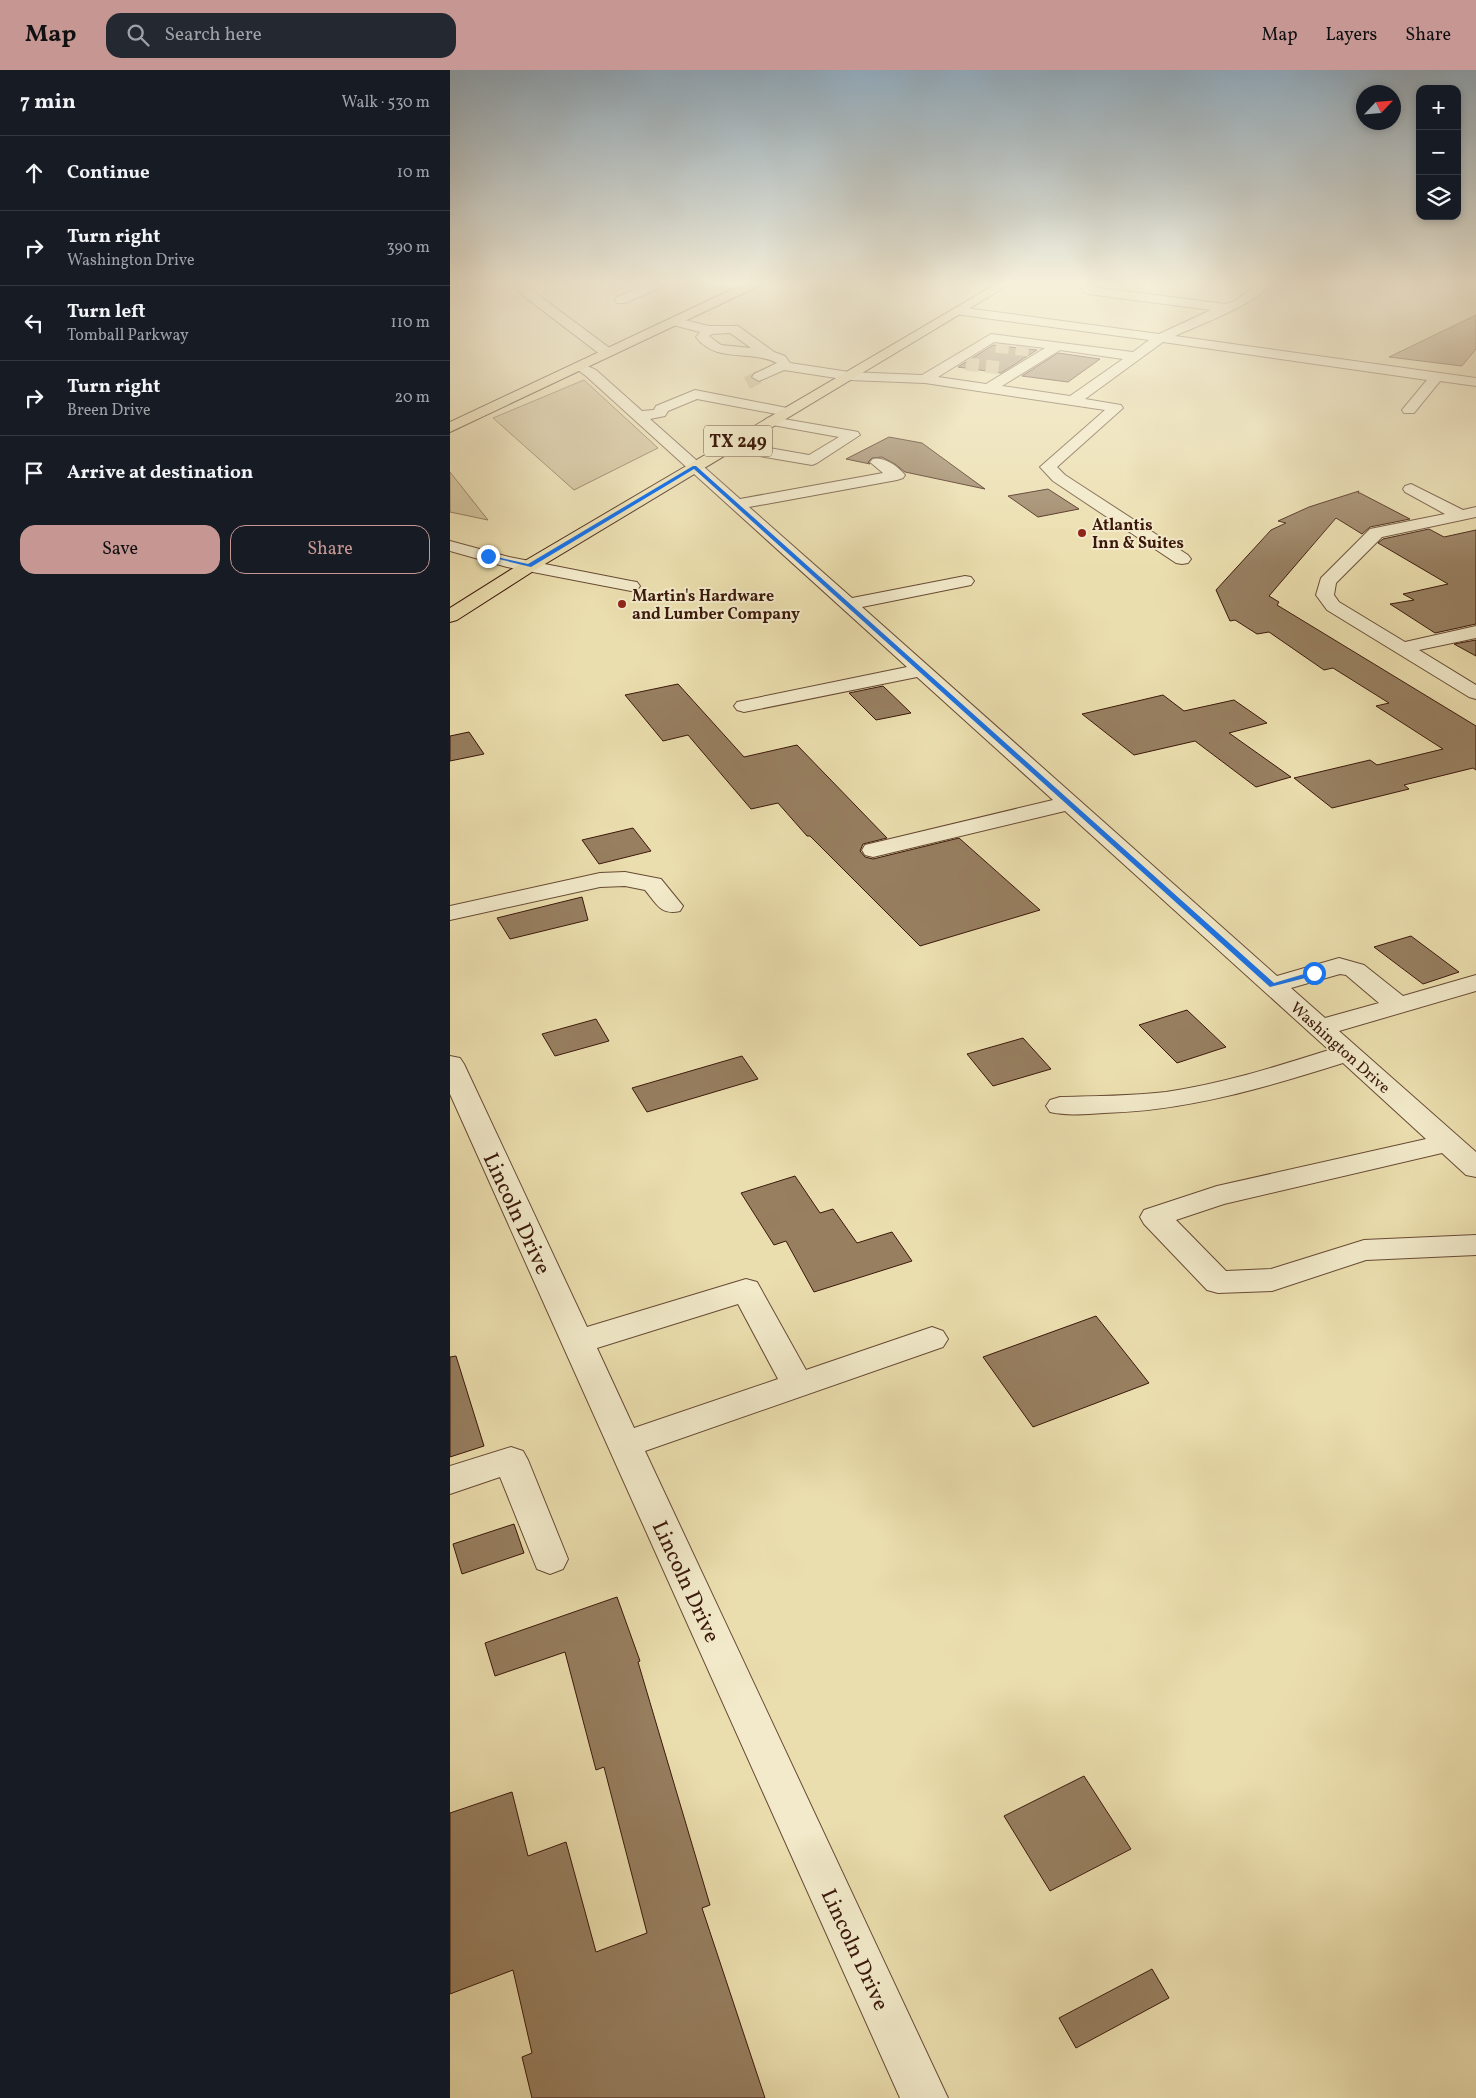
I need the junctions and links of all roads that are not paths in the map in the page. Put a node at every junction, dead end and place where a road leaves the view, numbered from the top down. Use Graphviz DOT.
graph roads {
  1 [pos="562,376"];
  2 [pos="594,376"];
  3 [pos="762,376"];
  4 [pos="849,376"];
  5 [pos="933,376"];
  6 [pos="1005,376"];
  7 [pos="1107,376"];
  8 [pos="1425,376"];
  9 [pos="759,377"];
  10 [pos="1436,377"];
  11 [pos="925,380"];
  12 [pos="1476,382"];
  13 [pos="740,387"];
  14 [pos="988,389"];
  15 [pos="717,398"];
  16 [pos="1073,401"];
  17 [pos="1409,410"];
  18 [pos="787,412"];
  19 [pos="638,416"];
  20 [pos="772,421"];
  21 [pos="450,428"];
  22 [pos="730,446"];
  23 [pos="878,462"];
  24 [pos="694,467"];
  25 [pos="1411,489"];
  26 [pos="737,504"];
  27 [pos="1468,513"];
  28 [pos="450,546"];
  29 [pos="1182,559"];
  30 [pos="529,566"];
  31 [pos="965,581"];
  32 [pos="631,586"];
  33 [pos="848,604"];
  34 [pos="450,616"];
  35 [pos="1476,632"];
  36 [pos="1402,648"];
  37 [pos="921,670"];
  38 [pos="1476,693"];
  39 [pos="744,706"];
  40 [pos="1069,803"];
  41 [pos="873,850"];
  42 [pos="671,906"];
  43 [pos="450,913"];
  44 [pos="1476,983"];
  45 [pos="1273,985"];
  46 [pos="1398,1005"];
  47 [pos="1320,1028"];
  48 [pos="1347,1053"];
  49 [pos="450,1064"];
  50 [pos="1060,1106"];
  51 [pos="1448,1142"];
  52 [pos="1476,1168"];
  53 [pos="1476,1245"];
  54 [pos="932,1340"];
  55 [pos="577,1342"];
  56 [pos="798,1386"];
  57 [pos="625,1445"];
  58 [pos="450,1480"];
  59 [pos="550,1559"];
  60 [pos="924,2098"];
  1 -- 21 [label="main road"];
  2 -- 19 [label="street, Washington Drive"];
  3 -- 9 [label="street"];
  4 -- 11 [label="street"];
  4 -- 18 [label="main road, TX 249"];
  5 -- 11 [label="street"];
  6 -- 14 [label="street"];
  7 -- 16 [label="street"];
  8 -- 10 [label="street"];
  10 -- 12 [label="street"];
  10 -- 17 [label="street"];
  11 -- 14 [label="street"];
  13 -- 15 [label="street"];
  14 -- 16 [label="street"];
  15 -- 18 [label="street"];
  15 -- 19 [label="street"];
  16 -- 29 [label="street"];
  18 -- 20 [label="main road, TX 249"];
  19 -- 24 [label="street, Washington Drive"];
  20 -- 22 [label="main road, TX 249"];
  20 -- 22 [label="street"];
  22 -- 24 [label="main road, TX 249"];
  23 -- 26 [label="street"];
  24 -- 26 [label="street, Washington Drive"];
  24 -- 30 [label="main road, TX 249"];
  25 -- 27 [label="street"];
  26 -- 33 [label="street, Washington Drive"];
  27 -- 36 [label="street"];
  28 -- 30 [label="street"];
  30 -- 32 [label="street"];
  30 -- 34 [label="main road, TX 249"];
  31 -- 33 [label="street"];
  33 -- 37 [label="street, Washington Drive"];
  35 -- 36 [label="street"];
  36 -- 38 [label="street"];
  37 -- 39 [label="street"];
  37 -- 40 [label="street, Washington Drive"];
  40 -- 41 [label="street"];
  40 -- 45 [label="street, Washington Drive"];
  42 -- 43 [label="street"];
  44 -- 46 [label="street"];
  45 -- 46 [label="street"];
  45 -- 47 [label="street, Washington Drive"];
  46 -- 47 [label="street"];
  47 -- 48 [label="street, Washington Drive"];
  48 -- 50 [label="street"];
  48 -- 51 [label="street, Washington Drive"];
  49 -- 55 [label="street, Lincoln Drive"];
  51 -- 52 [label="street, Washington Drive"];
  51 -- 53 [label="street"];
  54 -- 56 [label="street"];
  55 -- 56 [label="street"];
  55 -- 57 [label="street, Lincoln Drive"];
  56 -- 57 [label="street"];
  57 -- 60 [label="street, Lincoln Drive"];
  58 -- 59 [label="street"];
}
